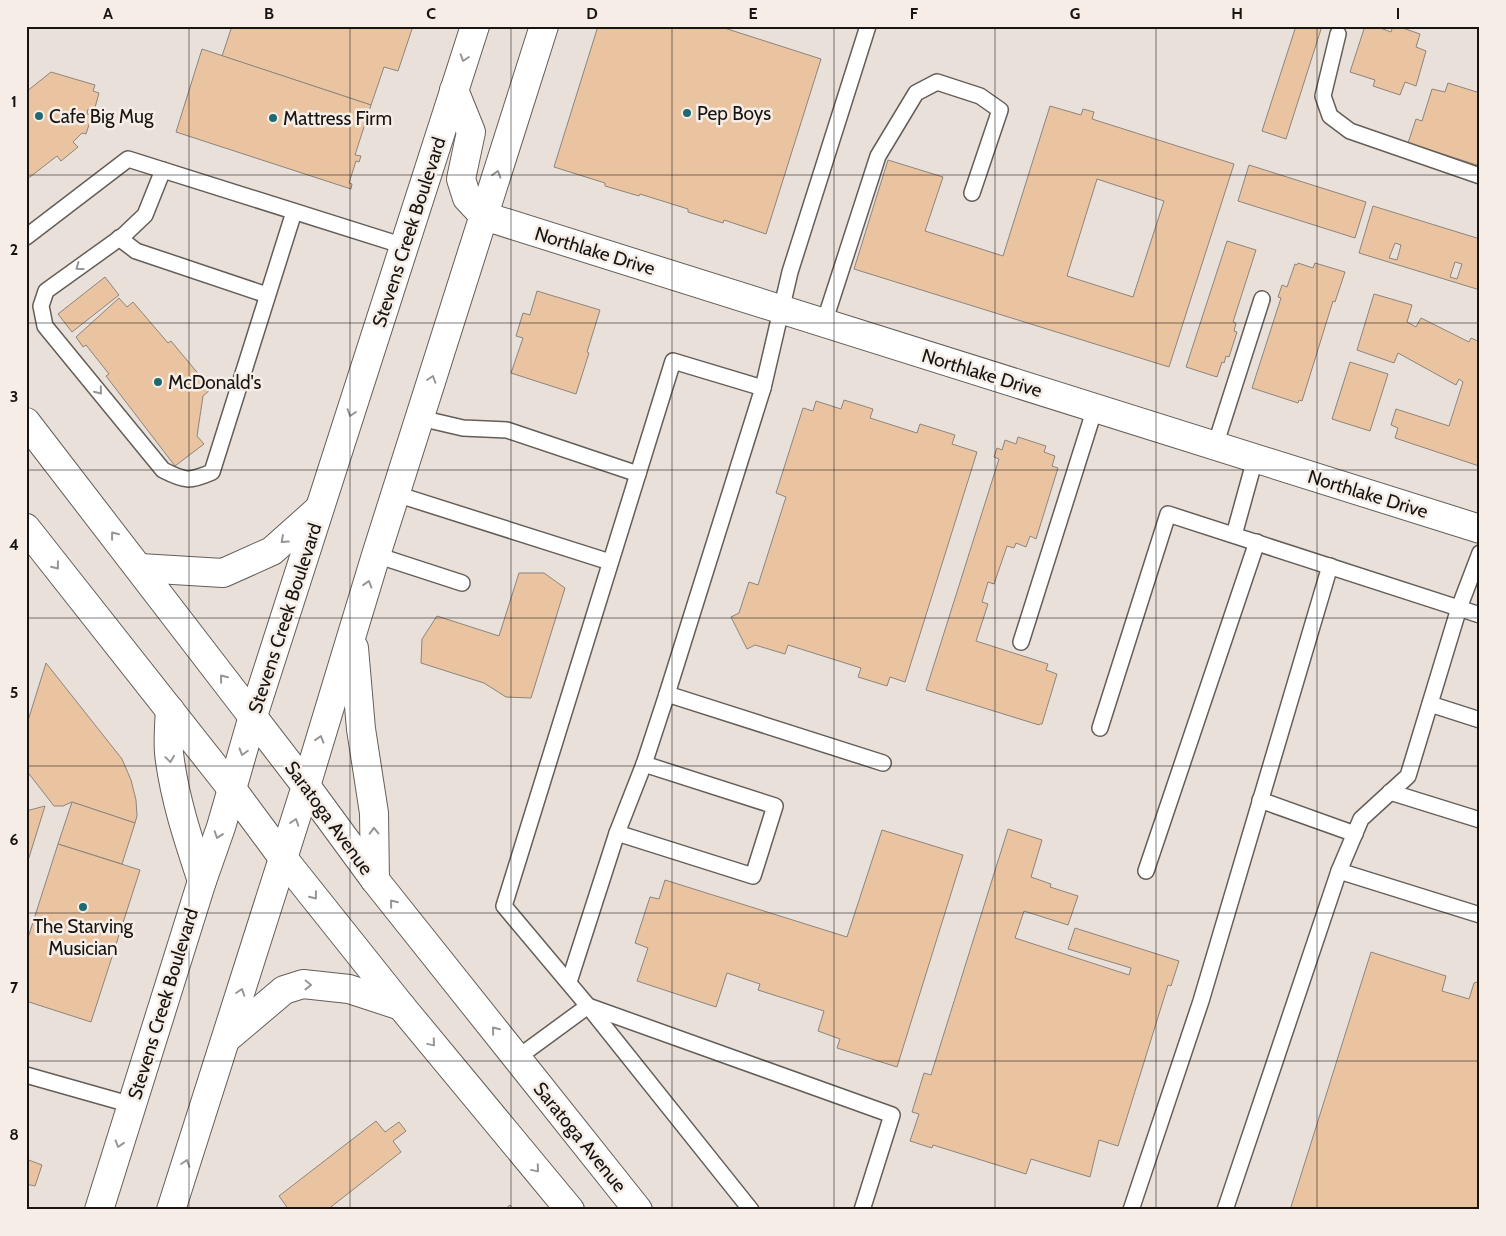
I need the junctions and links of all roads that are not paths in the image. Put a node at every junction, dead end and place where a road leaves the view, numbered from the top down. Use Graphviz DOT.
graph roads {
  1 [pos="475,26"];
  2 [pos="544,26"];
  3 [pos="868,26"];
  4 [pos="1338,34"];
  5 [pos="454,90"];
  6 [pos="163,170"];
  7 [pos="1480,176"];
  8 [pos="972,193"];
  9 [pos="294,212"];
  10 [pos="484,216"];
  11 [pos="26,237"];
  12 [pos="119,238"];
  13 [pos="404,246"];
  14 [pos="267,295"];
  15 [pos="1262,299"];
  16 [pos="782,310"];
  17 [pos="824,323"];
  18 [pos="763,388"];
  19 [pos="1095,408"];
  20 [pos="420,418"];
  21 [pos="26,422"];
  22 [pos="1215,446"];
  23 [pos="1255,458"];
  24 [pos="638,474"];
  25 [pos="396,494"];
  26 [pos="320,508"];
  27 [pos="26,528"];
  28 [pos="1480,529"];
  29 [pos="1234,535"];
  30 [pos="1257,542"];
  31 [pos="1480,553"];
  32 [pos="376,555"];
  33 [pos="610,562"];
  34 [pos="1330,566"];
  35 [pos="140,568"];
  36 [pos="462,583"];
  37 [pos="1459,608"];
  38 [pos="1480,615"];
  39 [pos="352,633"];
  40 [pos="1021,642"];
  41 [pos="667,694"];
  42 [pos="1430,704"];
  43 [pos="170,710"];
  44 [pos="253,716"];
  45 [pos="1480,720"];
  46 [pos="1100,728"];
  47 [pos="883,762"];
  48 [pos="644,764"];
  49 [pos="306,786"];
  50 [pos="232,789"];
  51 [pos="1390,792"];
  52 [pos="1260,800"];
  53 [pos="1480,820"];
  54 [pos="616,833"];
  55 [pos="1355,834"];
  56 [pos="283,858"];
  57 [pos="1146,871"];
  58 [pos="1339,871"];
  59 [pos="375,880"];
  60 [pos="202,881"];
  61 [pos="1480,915"];
  62 [pos="568,982"];
  63 [pos="401,1006"];
  64 [pos="588,1006"];
  65 [pos="226,1039"];
  66 [pos="517,1058"];
  67 [pos="26,1075"];
  68 [pos="132,1105"];
  69 [pos="99,1210"];
  70 [pos="171,1210"];
  71 [pos="570,1210"];
  72 [pos="638,1210"];
  73 [pos="751,1210"];
  74 [pos="862,1210"];
  75 [pos="1131,1210"];
  76 [pos="1225,1210"];
  1 -- 5 [label="main road, Stevens Creek Boulevard, one-way"];
  10 -- 2 [label="main road, one-way"];
  3 -- 16 [label="lane"];
  4 -- 7 [label="lane"];
  5 -- 10 [label="main road"];
  5 -- 13 [label="main road, Stevens Creek Boulevard"];
  6 -- 9 [label="lane"];
  6 -- 11 [label="lane"];
  6 -- 12 [label="lane"];
  8 -- 17 [label="lane"];
  9 -- 13 [label="lane"];
  9 -- 14 [label="lane"];
  10 -- 16 [label="main road, Northlake Drive"];
  20 -- 10 [label="main road, one-way"];
  12 -- 14 [label="lane"];
  12 -- 14 [label="lane, one-way"];
  13 -- 26 [label="main road, Stevens Creek Boulevard, one-way"];
  15 -- 22 [label="lane"];
  16 -- 17 [label="main road, Northlake Drive"];
  16 -- 18 [label="lane"];
  17 -- 19 [label="main road, Northlake Drive"];
  18 -- 24 [label="lane"];
  18 -- 41 [label="lane"];
  19 -- 22 [label="main road, Northlake Drive"];
  19 -- 40 [label="lane"];
  20 -- 24 [label="lane"];
  20 -- 25 [label="main road"];
  35 -- 21 [label="main road, Saratoga Avenue, one-way"];
  22 -- 23 [label="main road, Northlake Drive"];
  23 -- 28 [label="main road, Northlake Drive"];
  23 -- 29 [label="lane"];
  24 -- 33 [label="lane"];
  25 -- 32 [label="main road"];
  25 -- 33 [label="lane"];
  26 -- 35 [label="main road, one-way"];
  26 -- 44 [label="main road, Stevens Creek Boulevard"];
  27 -- 43 [label="main road, one-way"];
  29 -- 30 [label="lane"];
  29 -- 46 [label="lane"];
  30 -- 34 [label="lane"];
  30 -- 57 [label="lane"];
  31 -- 37 [label="lane"];
  32 -- 36 [label="lane"];
  39 -- 32 [label="main road, one-way"];
  33 -- 62 [label="lane"];
  34 -- 37 [label="lane"];
  34 -- 52 [label="lane"];
  44 -- 35 [label="main road, Saratoga Avenue, one-way"];
  37 -- 38 [label="lane"];
  37 -- 42 [label="lane"];
  49 -- 39 [label="main road, one-way"];
  59 -- 39 [label="main road, one-way"];
  41 -- 47 [label="lane"];
  41 -- 48 [label="lane"];
  42 -- 45 [label="lane"];
  42 -- 51 [label="lane"];
  43 -- 50 [label="main road"];
  43 -- 60 [label="main road, one-way"];
  44 -- 49 [label="main road, Saratoga Avenue"];
  44 -- 50 [label="main road, Stevens Creek Boulevard, one-way"];
  48 -- 54 [label="lane"];
  48 -- 54 [label="lane"];
  56 -- 49 [label="main road, one-way"];
  49 -- 59 [label="main road, Saratoga Avenue"];
  50 -- 56 [label="main road"];
  50 -- 60 [label="main road, Stevens Creek Boulevard, one-way"];
  51 -- 53 [label="lane"];
  51 -- 55 [label="lane"];
  52 -- 55 [label="lane"];
  52 -- 75 [label="lane"];
  54 -- 62 [label="lane"];
  55 -- 58 [label="lane"];
  56 -- 63 [label="main road, one-way"];
  65 -- 56 [label="main road, one-way"];
  58 -- 61 [label="lane"];
  58 -- 76 [label="lane"];
  66 -- 59 [label="main road, Saratoga Avenue, one-way"];
  60 -- 68 [label="main road, Stevens Creek Boulevard"];
  62 -- 64 [label="lane"];
  65 -- 63 [label="main road, one-way"];
  63 -- 71 [label="main road, one-way"];
  64 -- 66 [label="lane"];
  64 -- 73 [label="lane"];
  64 -- 74 [label="lane"];
  70 -- 65 [label="main road, one-way"];
  66 -- 72 [label="main road, Saratoga Avenue"];
  67 -- 68 [label="lane"];
  68 -- 69 [label="main road, Stevens Creek Boulevard, one-way"];
}
